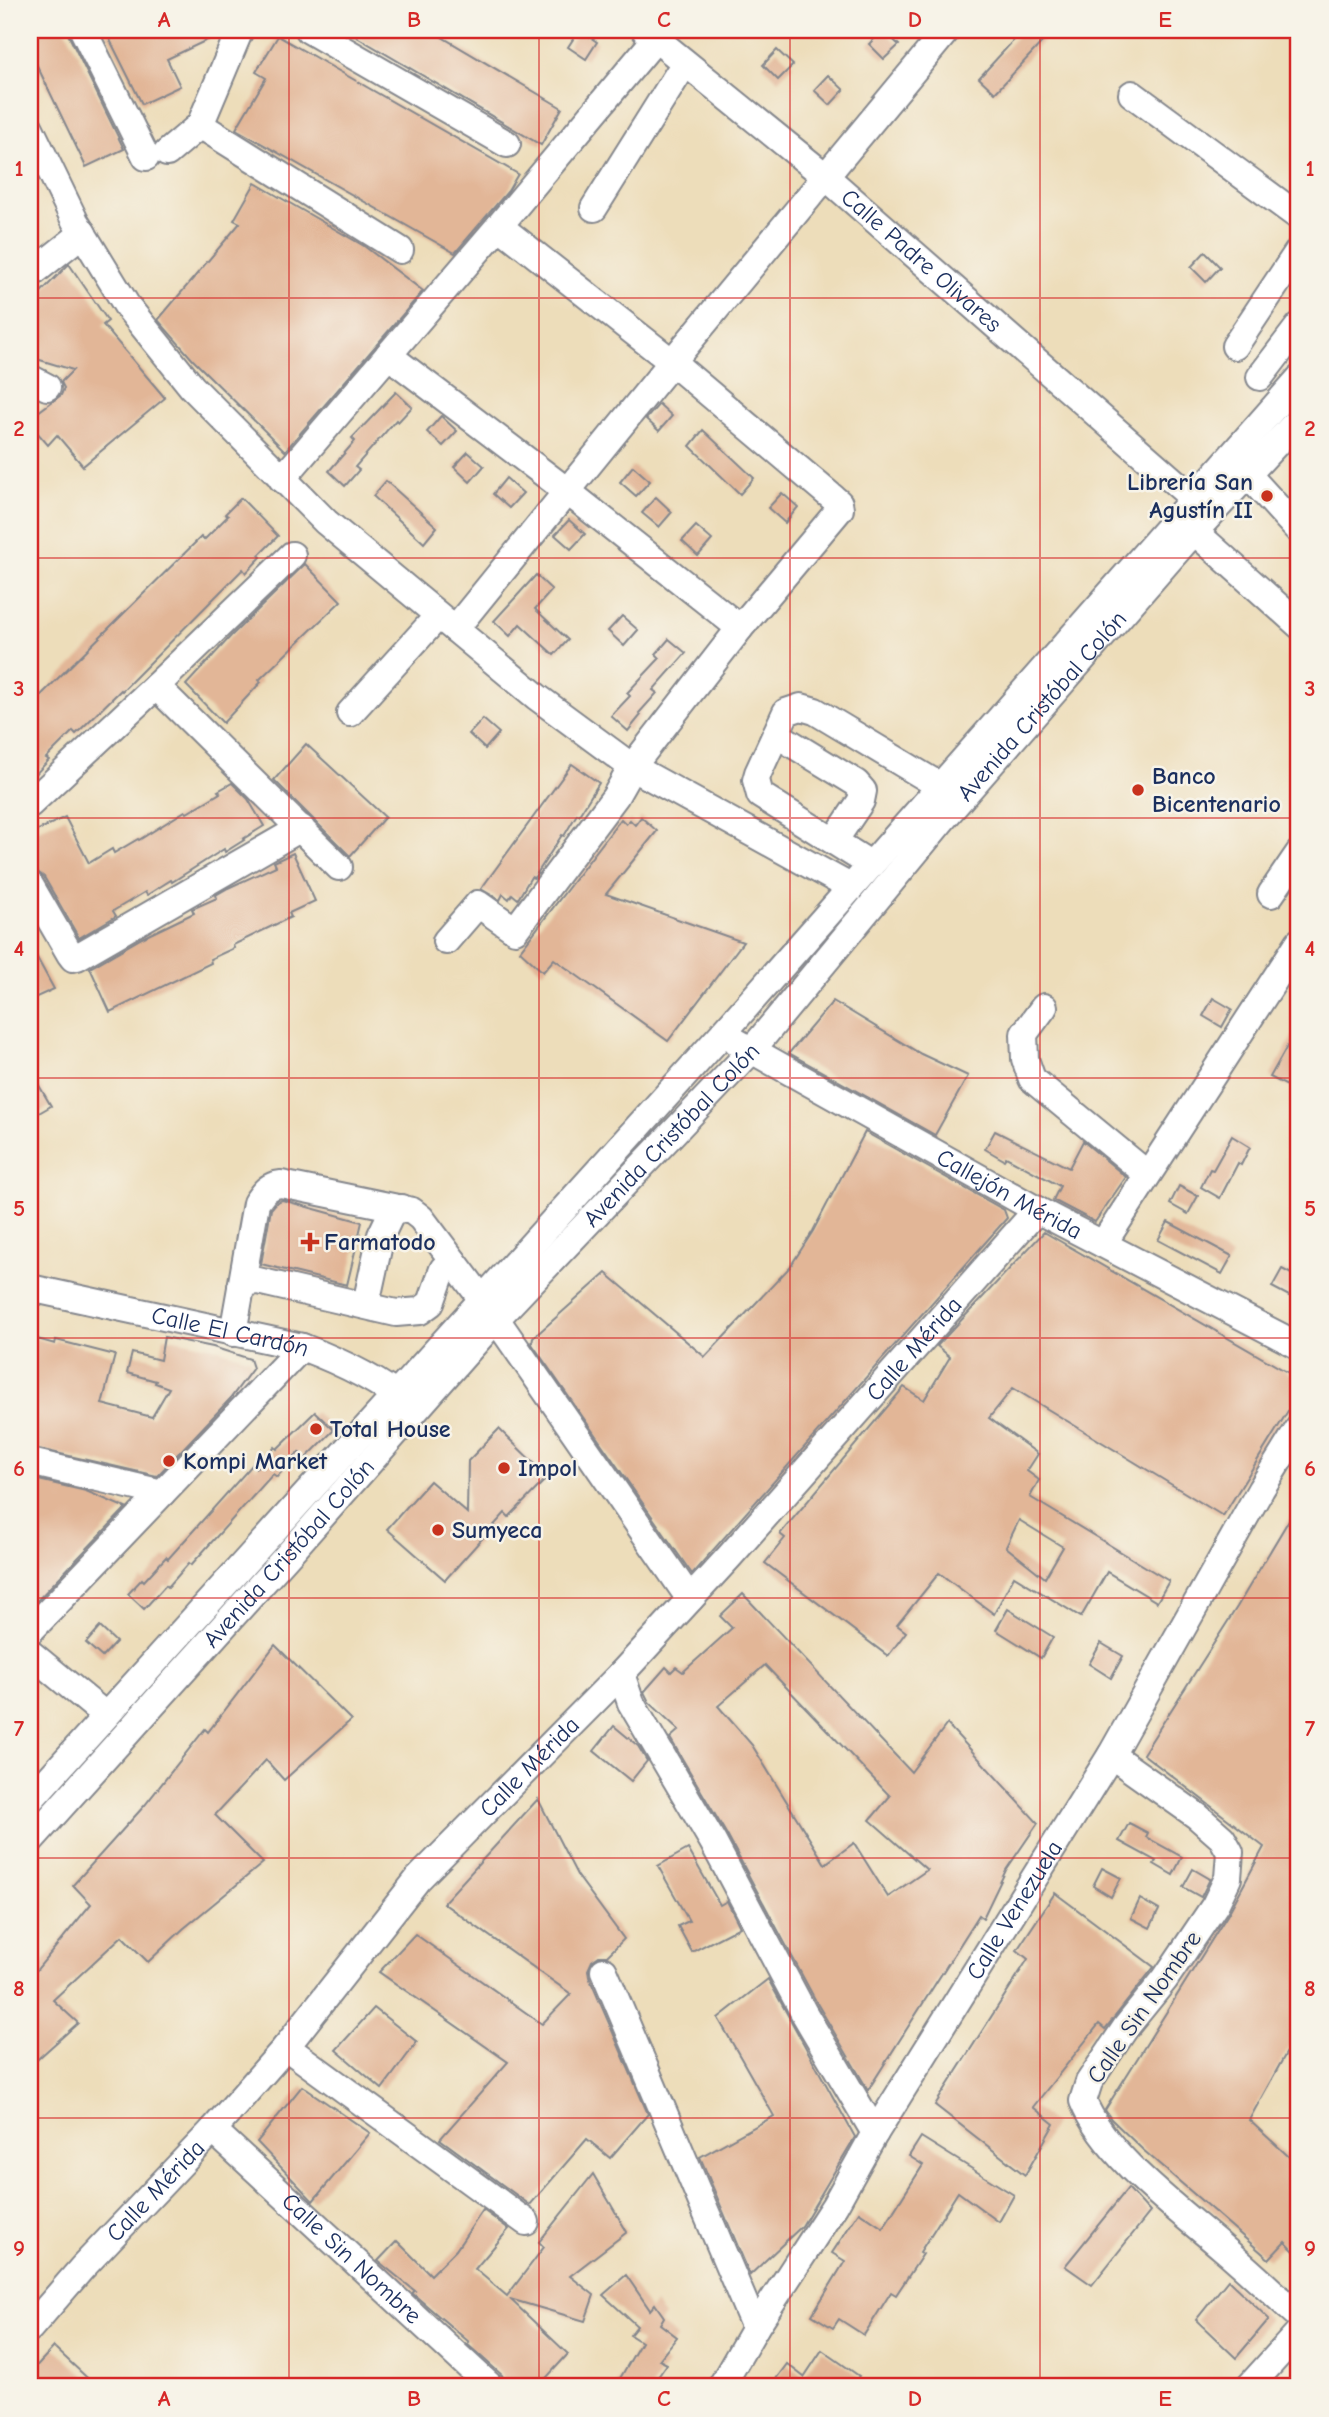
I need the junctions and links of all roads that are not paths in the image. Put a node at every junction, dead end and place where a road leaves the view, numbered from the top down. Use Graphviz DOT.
graph roads {
  1 [pos="83,30"];
  2 [pos="240,30"];
  3 [pos="309,30"];
  4 [pos="947,30"];
  5 [pos="654,33"];
  6 [pos="685,63"];
  7 [pos="1132,94"];
  8 [pos="200,125"];
  9 [pos="30,128"];
  10 [pos="507,144"];
  11 [pos="825,176"];
  12 [pos="594,208"];
  13 [pos="1299,217"];
  14 [pos="499,226"];
  15 [pos="83,233"];
  16 [pos="400,250"];
  17 [pos="1299,250"];
  18 [pos="30,275"];
  19 [pos="1299,326"];
  20 [pos="1235,346"];
  21 [pos="388,355"];
  22 [pos="672,362"];
  23 [pos="1260,377"];
  24 [pos="1299,379"];
  25 [pos="1299,419"];
  26 [pos="1248,475"];
  27 [pos="282,479"];
  28 [pos="567,491"];
  29 [pos="1194,499"];
  30 [pos="1299,531"];
  31 [pos="1195,532"];
  32 [pos="292,555"];
  33 [pos="446,622"];
  34 [pos="1299,625"];
  35 [pos="740,628"];
  36 [pos="156,686"];
  37 [pos="350,713"];
  38 [pos="776,734"];
  39 [pos="632,767"];
  40 [pos="940,786"];
  41 [pos="30,804"];
  42 [pos="301,828"];
  43 [pos="834,841"];
  44 [pos="1299,853"];
  45 [pos="870,864"];
  46 [pos="339,867"];
  47 [pos="30,885"];
  48 [pos="849,887"];
  49 [pos="1270,894"];
  50 [pos="446,941"];
  51 [pos="1299,942"];
  52 [pos="1044,1007"];
  53 [pos="723,1033"];
  54 [pos="751,1051"];
  55 [pos="1147,1174"];
  56 [pos="402,1208"];
  57 [pos="1037,1210"];
  58 [pos="1102,1244"];
  59 [pos="453,1261"];
  60 [pos="241,1287"];
  61 [pos="30,1288"];
  62 [pos="366,1304"];
  63 [pos="489,1309"];
  64 [pos="233,1333"];
  65 [pos="1299,1346"];
  66 [pos="302,1347"];
  67 [pos="406,1403"];
  68 [pos="1299,1428"];
  69 [pos="30,1462"];
  70 [pos="162,1493"];
  71 [pos="690,1599"];
  72 [pos="30,1631"];
  73 [pos="30,1653"];
  74 [pos="621,1674"];
  75 [pos="105,1716"];
  76 [pos="1111,1755"];
  77 [pos="30,1800"];
  78 [pos="30,1841"];
  79 [pos="604,1971"];
  80 [pos="286,2047"];
  81 [pos="213,2130"];
  82 [pos="875,2133"];
  83 [pos="526,2222"];
  84 [pos="1299,2316"];
  85 [pos="30,2328"];
  86 [pos="755,2328"];
  87 [pos="1299,2332"];
  88 [pos="491,2387"];
  89 [pos="721,2387"];
  90 [pos="1249,2387"];
  1 -- 8 [label="street"];
  2 -- 8 [label="street"];
  3 -- 10 [label="street"];
  4 -- 11 [label="street"];
  5 -- 6 [label="street, Calle Padre Olivares"];
  5 -- 14 [label="street"];
  6 -- 11 [label="street, Calle Padre Olivares"];
  6 -- 12 [label="street"];
  7 -- 13 [label="street"];
  8 -- 16 [label="street"];
  9 -- 15 [label="street"];
  11 -- 22 [label="street"];
  11 -- 29 [label="street, Calle Padre Olivares"];
  14 -- 21 [label="street"];
  14 -- 22 [label="street"];
  15 -- 18 [label="street"];
  15 -- 27 [label="street"];
  17 -- 20 [label="street"];
  19 -- 23 [label="street"];
  21 -- 27 [label="street"];
  21 -- 28 [label="street"];
  22 -- 28 [label="street"];
  22 -- 35 [label="street"];
  24 -- 29 [label="street, Avenida Cristóbal Colón"];
  25 -- 26 [label="street, Avenida Cristóbal Colón"];
  26 -- 30 [label="street"];
  26 -- 31 [label="street, Avenida Cristóbal Colón"];
  27 -- 33 [label="street"];
  28 -- 33 [label="street"];
  28 -- 35 [label="street"];
  29 -- 40 [label="street, Avenida Cristóbal Colón"];
  31 -- 34 [label="street"];
  31 -- 54 [label="street, Avenida Cristóbal Colón"];
  32 -- 36 [label="street"];
  33 -- 37 [label="street"];
  33 -- 39 [label="street"];
  35 -- 39 [label="street"];
  36 -- 41 [label="street"];
  36 -- 42 [label="street"];
  38 -- 40 [label="street"];
  38 -- 43 [label="street"];
  38 -- 43 [label="street"];
  39 -- 48 [label="street"];
  39 -- 50 [label="street"];
  40 -- 45 [label="street, Avenida Cristóbal Colón"];
  42 -- 46 [label="street"];
  42 -- 47 [label="street"];
  43 -- 45 [label="street"];
  44 -- 49 [label="street"];
  45 -- 48 [label="street, Avenida Cristóbal Colón"];
  48 -- 53 [label="street, Avenida Cristóbal Colón"];
  51 -- 55 [label="street"];
  52 -- 55 [label="street"];
  53 -- 54 [label="street, Callejón Mérida"];
  53 -- 63 [label="street, Avenida Cristóbal Colón"];
  54 -- 57 [label="street, Callejón Mérida"];
  54 -- 63 [label="street, Avenida Cristóbal Colón"];
  55 -- 58 [label="street"];
  56 -- 59 [label="street"];
  56 -- 60 [label="street"];
  56 -- 62 [label="street"];
  57 -- 58 [label="street, Callejón Mérida"];
  57 -- 71 [label="street, Calle Mérida"];
  58 -- 65 [label="street, Callejón Mérida"];
  59 -- 62 [label="street"];
  59 -- 63 [label="street"];
  60 -- 62 [label="street"];
  60 -- 64 [label="street"];
  61 -- 64 [label="street, Calle El Cardón"];
  63 -- 67 [label="street, Avenida Cristóbal Colón"];
  63 -- 71 [label="street"];
  64 -- 66 [label="street, Calle El Cardón"];
  66 -- 67 [label="street, Calle El Cardón"];
  66 -- 70 [label="street"];
  67 -- 75 [label="street, Avenida Cristóbal Colón"];
  67 -- 78 [label="street, Avenida Cristóbal Colón"];
  68 -- 76 [label="street, Calle Venezuela"];
  69 -- 70 [label="street"];
  70 -- 72 [label="street"];
  71 -- 74 [label="street, Calle Mérida"];
  73 -- 75 [label="street"];
  74 -- 80 [label="street, Calle Mérida"];
  74 -- 82 [label="street"];
  75 -- 77 [label="street, Avenida Cristóbal Colón"];
  76 -- 82 [label="street, Calle Venezuela"];
  76 -- 84 [label="street, Calle Sin Nombre"];
  79 -- 86 [label="street"];
  80 -- 81 [label="street, Calle Mérida"];
  80 -- 83 [label="street"];
  81 -- 85 [label="street, Calle Mérida"];
  81 -- 88 [label="street, Calle Sin Nombre"];
  82 -- 86 [label="street, Calle Venezuela"];
  86 -- 89 [label="street, Calle Venezuela"];
  87 -- 90 [label="street"];
}
